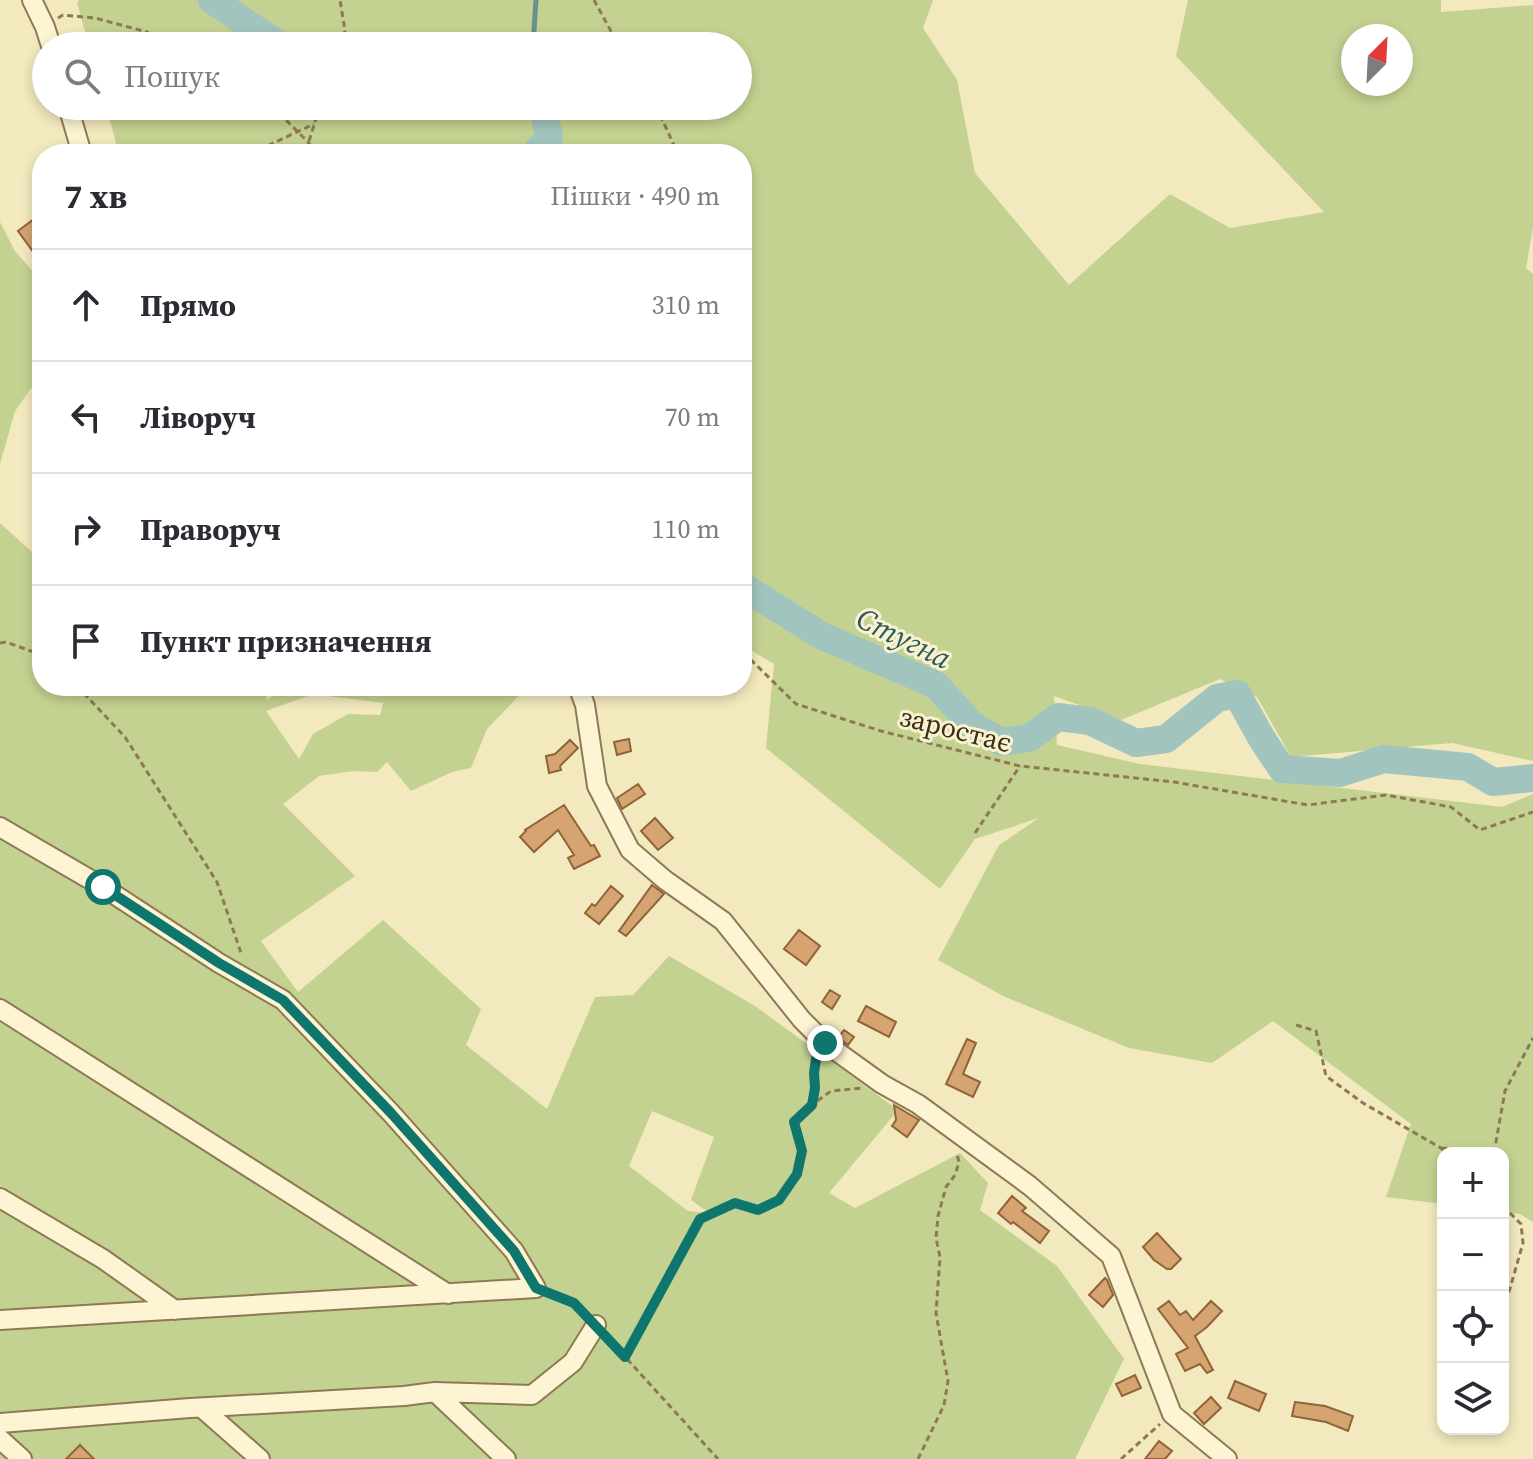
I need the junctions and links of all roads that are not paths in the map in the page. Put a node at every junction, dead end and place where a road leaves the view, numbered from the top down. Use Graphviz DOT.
graph roads {
  1 [pos="32,0"];
  2 [pos="47,32"];
  3 [pos="72,120"];
  4 [pos="79,144"];
  5 [pos="582,696"];
  6 [pos="0,827"];
  7 [pos="0,1009"];
  8 [pos="0,1198"];
  9 [pos="448,1294"];
  10 [pos="175,1310"];
  11 [pos="0,1320"];
  12 [pos="596,1325"];
  13 [pos="435,1392"];
  14 [pos="202,1408"];
  15 [pos="0,1423"];
  16 [pos="0,1439"];
  17 [pos="22,1459"];
  18 [pos="260,1459"];
  19 [pos="506,1459"];
  20 [pos="1227,1459"];
  1 -- 2 [label="street"];
  3 -- 4 [label="street"];
  5 -- 20 [label="street"];
  6 -- 9 [label="street"];
  7 -- 9 [label="street"];
  8 -- 10 [label="street"];
  9 -- 10 [label="street"];
  10 -- 11 [label="street"];
  12 -- 13 [label="street"];
  13 -- 14 [label="street"];
  13 -- 19 [label="street"];
  14 -- 15 [label="street"];
  14 -- 18 [label="street"];
  16 -- 17 [label="street"];
}
